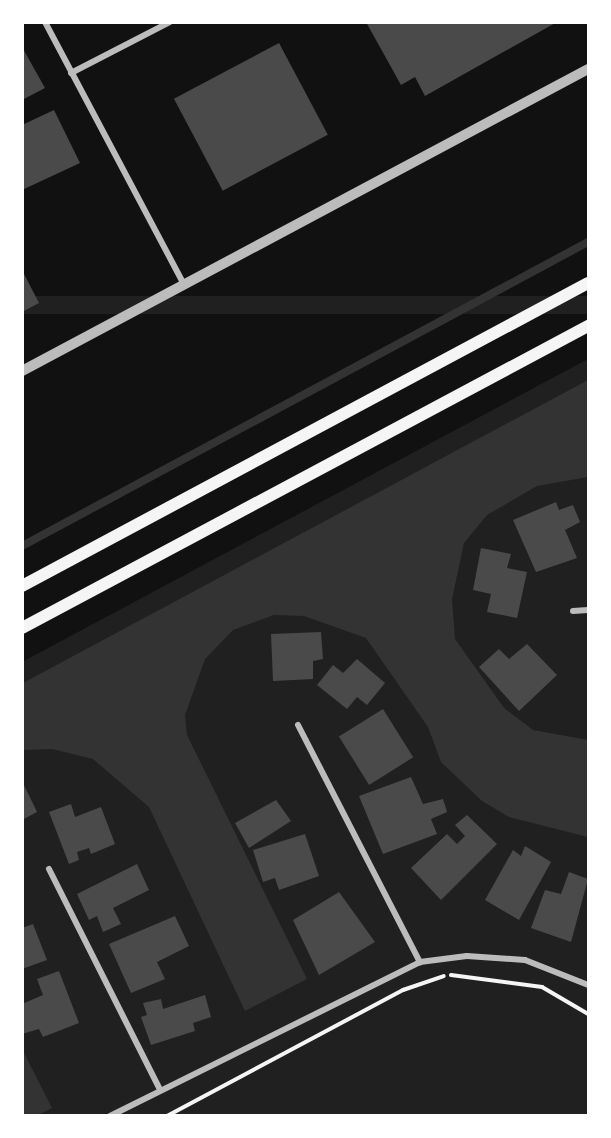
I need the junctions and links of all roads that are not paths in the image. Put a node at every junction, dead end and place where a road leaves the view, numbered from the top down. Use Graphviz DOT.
graph roads {
  1 [pos="45,22"];
  2 [pos="170,22"];
  3 [pos="588,69"];
  4 [pos="71,74"];
  5 [pos="588,283"];
  6 [pos="184,285"];
  7 [pos="588,326"];
  8 [pos="22,371"];
  9 [pos="22,586"];
  10 [pos="588,610"];
  11 [pos="573,611"];
  12 [pos="22,628"];
  13 [pos="298,725"];
  14 [pos="49,869"];
  15 [pos="420,962"];
  16 [pos="588,985"];
  17 [pos="160,1090"];
  18 [pos="110,1116"];
  1 -- 4 [label="street"];
  2 -- 4 [label="street"];
  3 -- 6 [label="street"];
  4 -- 6 [label="street"];
  5 -- 9 [label="main road"];
  6 -- 8 [label="street"];
  7 -- 12 [label="main road"];
  10 -- 11 [label="street"];
  13 -- 15 [label="street"];
  14 -- 17 [label="street"];
  15 -- 16 [label="street"];
  15 -- 17 [label="street"];
  17 -- 18 [label="street"];
}
